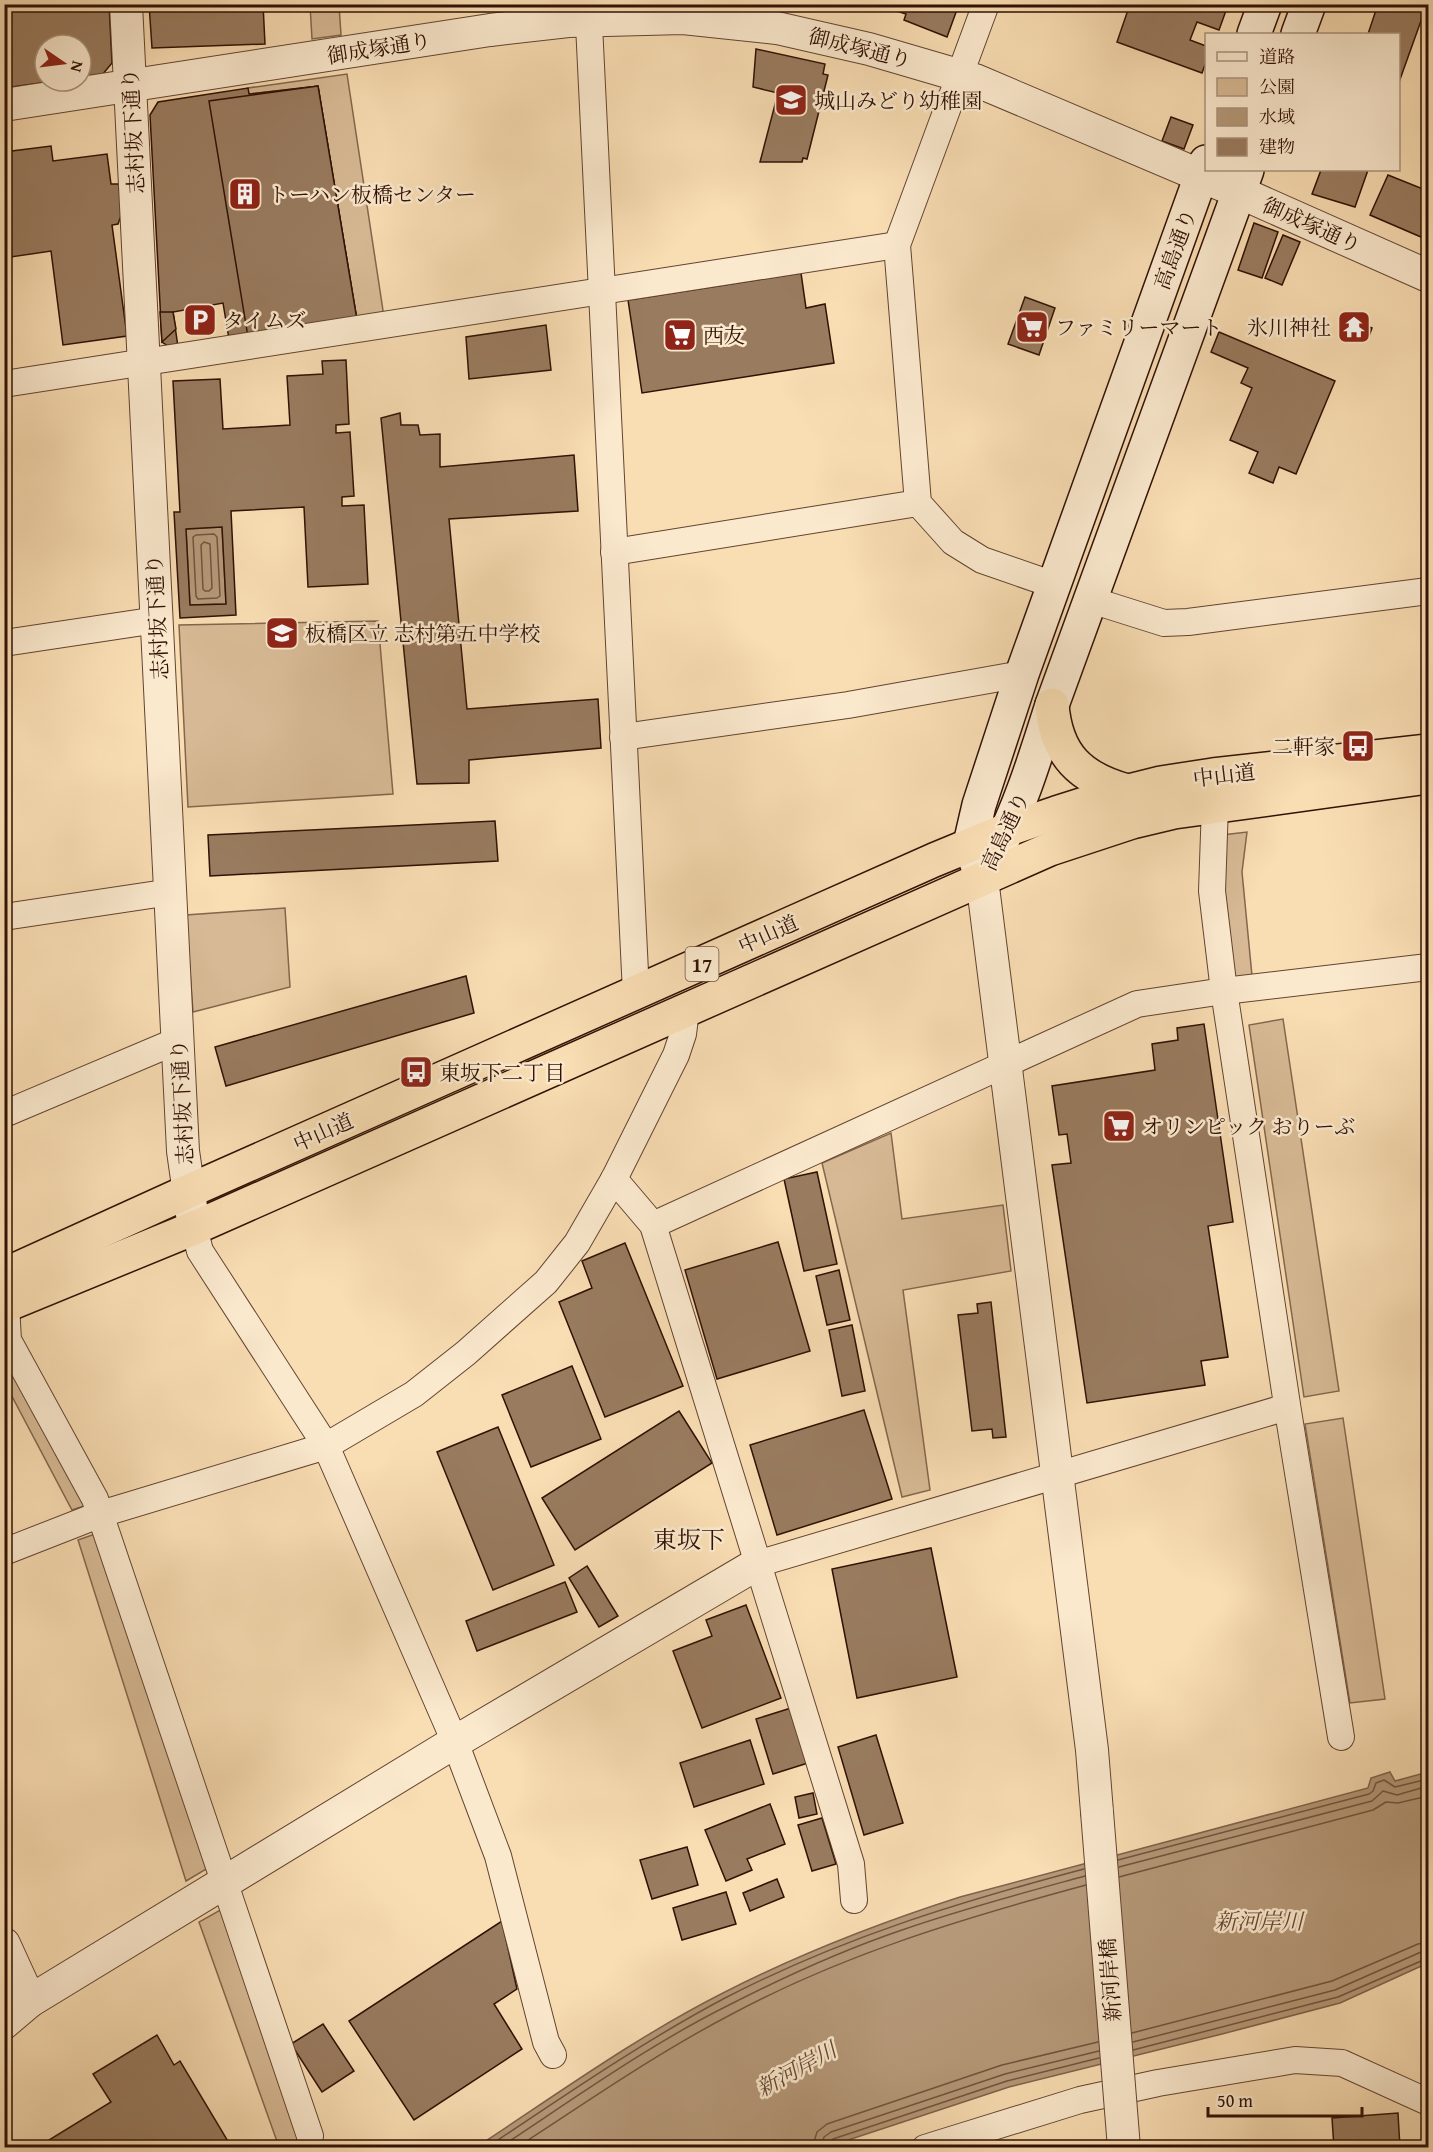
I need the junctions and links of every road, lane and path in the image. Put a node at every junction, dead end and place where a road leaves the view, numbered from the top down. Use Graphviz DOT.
graph roads {
  1 [pos="126,4"];
  2 [pos="986,4"];
  3 [pos="1265,4"];
  4 [pos="1309,4"];
  5 [pos="588,12"];
  6 [pos="1254,33"];
  7 [pos="1298,33"];
  8 [pos="960,75"];
  9 [pos="130,85"];
  10 [pos="4,105"];
  11 [pos="1204,169"];
  12 [pos="1210,171"];
  13 [pos="1243,181"];
  14 [pos="897,245"];
  15 [pos="1428,276"];
  16 [pos="602,292"];
  17 [pos="145,363"];
  18 [pos="4,384"];
  19 [pos="918,503"];
  20 [pos="614,552"];
  21 [pos="1054,585"];
  22 [pos="1428,591"];
  23 [pos="1091,600"];
  24 [pos="157,620"];
  25 [pos="4,643"];
  26 [pos="1022,674"];
  27 [pos="1053,705"];
  28 [pos="623,737"];
  29 [pos="1428,751"];
  30 [pos="1428,777"];
  31 [pos="1127,791"];
  32 [pos="1215,805"];
  33 [pos="1009,829"];
  34 [pos="970,844"];
  35 [pos="982,879"];
  36 [pos="171,892"];
  37 [pos="4,917"];
  38 [pos="1428,967"];
  39 [pos="1224,991"];
  40 [pos="636,993"];
  41 [pos="686,1011"];
  42 [pos="178,1040"];
  43 [pos="1007,1062"];
  44 [pos="4,1114"];
  45 [pos="614,1179"];
  46 [pos="189,1191"];
  47 [pos="653,1225"];
  48 [pos="194,1228"];
  49 [pos="5,1295"];
  50 [pos="1287,1407"];
  51 [pos="326,1446"];
  52 [pos="1058,1474"];
  53 [pos="101,1514"];
  54 [pos="4,1552"];
  55 [pos="757,1564"];
  56 [pos="1341,1737"];
  57 [pos="455,1743"];
  58 [pos="224,1883"];
  59 [pos="854,1900"];
  60 [pos="4,1944"];
  61 [pos="30,2001"];
  62 [pos="4,2024"];
  63 [pos="553,2055"];
  64 [pos="1428,2102"];
  65 [pos="310,2136"];
  66 [pos="925,2148"];
  67 [pos="1124,2148"];
  1 -- 9 [label="street, 志村坂下通り"];
  2 -- 8 [label="street"];
  3 -- 6 [label="main road"];
  4 -- 7 [label="main road"];
  5 -- 8 [label="street, 御成塚通り"];
  5 -- 9 [label="street, 御成塚通り"];
  5 -- 16 [label="street"];
  8 -- 11 [label="street, 御成塚通り"];
  8 -- 14 [label="street"];
  9 -- 10 [label="street, 御成塚通り"];
  9 -- 17 [label="street, 志村坂下通り"];
  11 -- 21 [label="main road, 高島通り"];
  12 -- 13 [label="street, 御成塚通り"];
  13 -- 15 [label="street, 御成塚通り"];
  13 -- 23 [label="main road, 高島通り"];
  14 -- 16 [label="street"];
  14 -- 19 [label="street"];
  16 -- 17 [label="street"];
  16 -- 20 [label="street"];
  17 -- 18 [label="street"];
  17 -- 24 [label="street, 志村坂下通り"];
  19 -- 20 [label="street"];
  19 -- 21 [label="street"];
  20 -- 28 [label="street"];
  21 -- 26 [label="main road, 高島通り"];
  22 -- 23 [label="street"];
  23 -- 27 [label="main road, 高島通り"];
  24 -- 25 [label="street"];
  24 -- 36 [label="street, 志村坂下通り"];
  26 -- 28 [label="street"];
  26 -- 34 [label="main road, 高島通り"];
  27 -- 31 [label="highway"];
  27 -- 33 [label="main road, 高島通り"];
  28 -- 40 [label="street"];
  29 -- 31 [label="highway, 中山道 / 17"];
  30 -- 32 [label="highway, 中山道 / 17"];
  31 -- 33 [label="highway, 中山道 / 17"];
  32 -- 35 [label="highway, 中山道 / 17"];
  32 -- 39 [label="street"];
  33 -- 34 [label="highway, 中山道 / 17"];
  33 -- 35 [label="main road, 高島通り"];
  34 -- 35 [label="main road, 高島通り"];
  34 -- 40 [label="highway, 中山道 / 17"];
  35 -- 41 [label="highway, 中山道 / 17"];
  35 -- 43 [label="street, 新河岸橋"];
  36 -- 37 [label="street"];
  36 -- 42 [label="street, 志村坂下通り"];
  38 -- 39 [label="street"];
  39 -- 43 [label="street"];
  39 -- 50 [label="street"];
  40 -- 46 [label="highway, 中山道 / 17"];
  41 -- 45 [label="street"];
  41 -- 48 [label="highway, 中山道 / 17"];
  42 -- 44 [label="street"];
  42 -- 46 [label="street, 志村坂下通り"];
  43 -- 47 [label="street"];
  43 -- 52 [label="street, 新河岸橋"];
  45 -- 47 [label="street"];
  45 -- 51 [label="street"];
  46 -- 48 [label="street, 志村坂下通り"];
  46 -- 49 [label="highway, 中山道 / 17"];
  47 -- 55 [label="street"];
  48 -- 49 [label="highway, 中山道 / 17"];
  48 -- 51 [label="street"];
  49 -- 53 [label="street"];
  50 -- 52 [label="street"];
  50 -- 56 [label="street"];
  51 -- 53 [label="street"];
  51 -- 57 [label="street"];
  52 -- 55 [label="street"];
  52 -- 67 [label="street, 新河岸橋, bridge"];
  53 -- 54 [label="street"];
  53 -- 58 [label="street"];
  55 -- 57 [label="street"];
  55 -- 59 [label="street"];
  57 -- 58 [label="street"];
  57 -- 63 [label="street"];
  58 -- 61 [label="street"];
  58 -- 65 [label="street"];
  60 -- 61 [label="street"];
  61 -- 62 [label="street"];
  64 -- 66 [label="street"];
}
